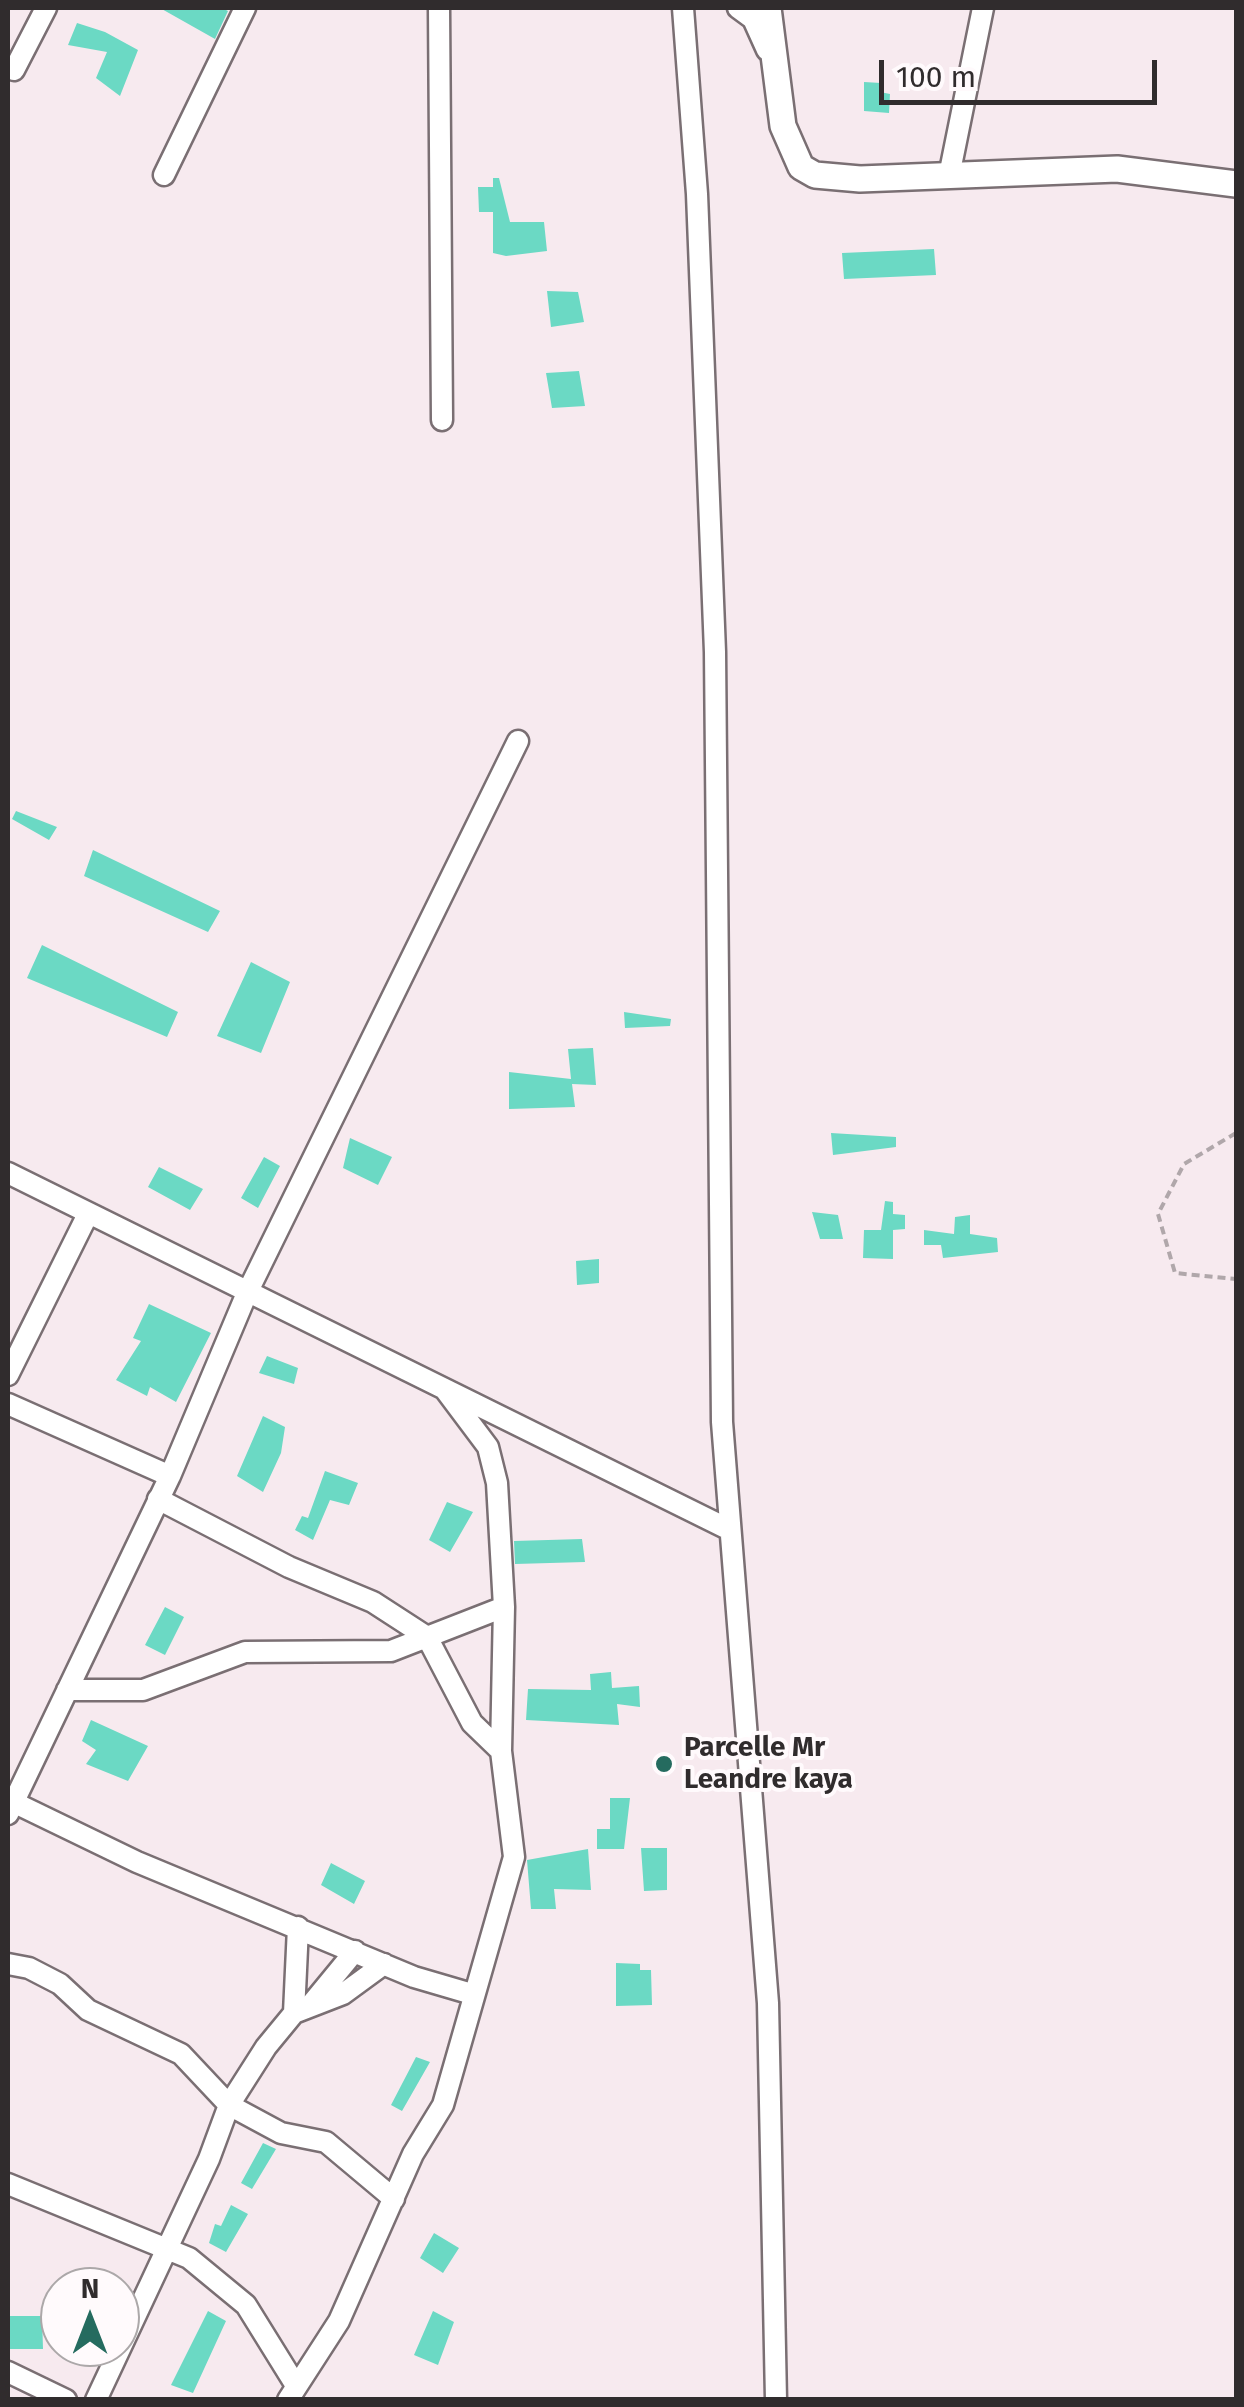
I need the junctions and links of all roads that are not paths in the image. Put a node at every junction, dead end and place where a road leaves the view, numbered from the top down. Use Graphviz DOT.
graph roads {
  1 [pos="46,8"];
  2 [pos="246,8"];
  3 [pos="438,8"];
  4 [pos="683,8"];
  5 [pos="738,8"];
  6 [pos="768,8"];
  7 [pos="983,8"];
  8 [pos="772,62"];
  9 [pos="14,70"];
  10 [pos="164,176"];
  11 [pos="948,176"];
  12 [pos="1236,184"];
  13 [pos="442,420"];
  14 [pos="518,741"];
  15 [pos="8,1173"];
  16 [pos="88,1214"];
  17 [pos="247,1293"];
  18 [pos="8,1375"];
  19 [pos="446,1391"];
  20 [pos="8,1404"];
  21 [pos="170,1476"];
  22 [pos="158,1499"];
  23 [pos="728,1529"];
  24 [pos="504,1607"];
  25 [pos="427,1637"];
  26 [pos="67,1690"];
  27 [pos="502,1751"];
  28 [pos="10,1808"];
  29 [pos="298,1927"];
  30 [pos="355,1951"];
  31 [pos="8,1964"];
  32 [pos="384,1964"];
  33 [pos="472,1994"];
  34 [pos="303,2008"];
  35 [pos="229,2105"];
  36 [pos="8,2185"];
  37 [pos="394,2200"];
  38 [pos="166,2246"];
  39 [pos="8,2372"];
  40 [pos="292,2392"];
  41 [pos="66,2400"];
  42 [pos="96,2400"];
  43 [pos="776,2400"];
  1 -- 9 [label="street"];
  2 -- 10 [label="street"];
  3 -- 13 [label="street"];
  4 -- 23 [label="street"];
  5 -- 8 [label="street"];
  6 -- 8 [label="street"];
  7 -- 11 [label="street"];
  8 -- 11 [label="street"];
  11 -- 12 [label="street"];
  14 -- 17 [label="street"];
  15 -- 16 [label="street"];
  16 -- 17 [label="street"];
  16 -- 18 [label="street"];
  17 -- 19 [label="street"];
  17 -- 21 [label="street"];
  19 -- 23 [label="street"];
  19 -- 24 [label="street"];
  20 -- 21 [label="street"];
  21 -- 22 [label="street"];
  22 -- 25 [label="street"];
  22 -- 26 [label="street"];
  23 -- 43 [label="street"];
  24 -- 25 [label="street"];
  24 -- 27 [label="street"];
  25 -- 26 [label="street"];
  25 -- 27 [label="street"];
  26 -- 28 [label="street"];
  27 -- 33 [label="street"];
  28 -- 29 [label="street"];
  29 -- 30 [label="street"];
  29 -- 34 [label="street"];
  30 -- 32 [label="street"];
  30 -- 34 [label="street"];
  31 -- 35 [label="street"];
  32 -- 33 [label="street"];
  32 -- 34 [label="street"];
  33 -- 37 [label="street"];
  34 -- 35 [label="street"];
  35 -- 37 [label="street"];
  35 -- 38 [label="street"];
  36 -- 38 [label="street"];
  37 -- 40 [label="street"];
  38 -- 40 [label="street"];
  38 -- 42 [label="street"];
  39 -- 41 [label="street"];
}
